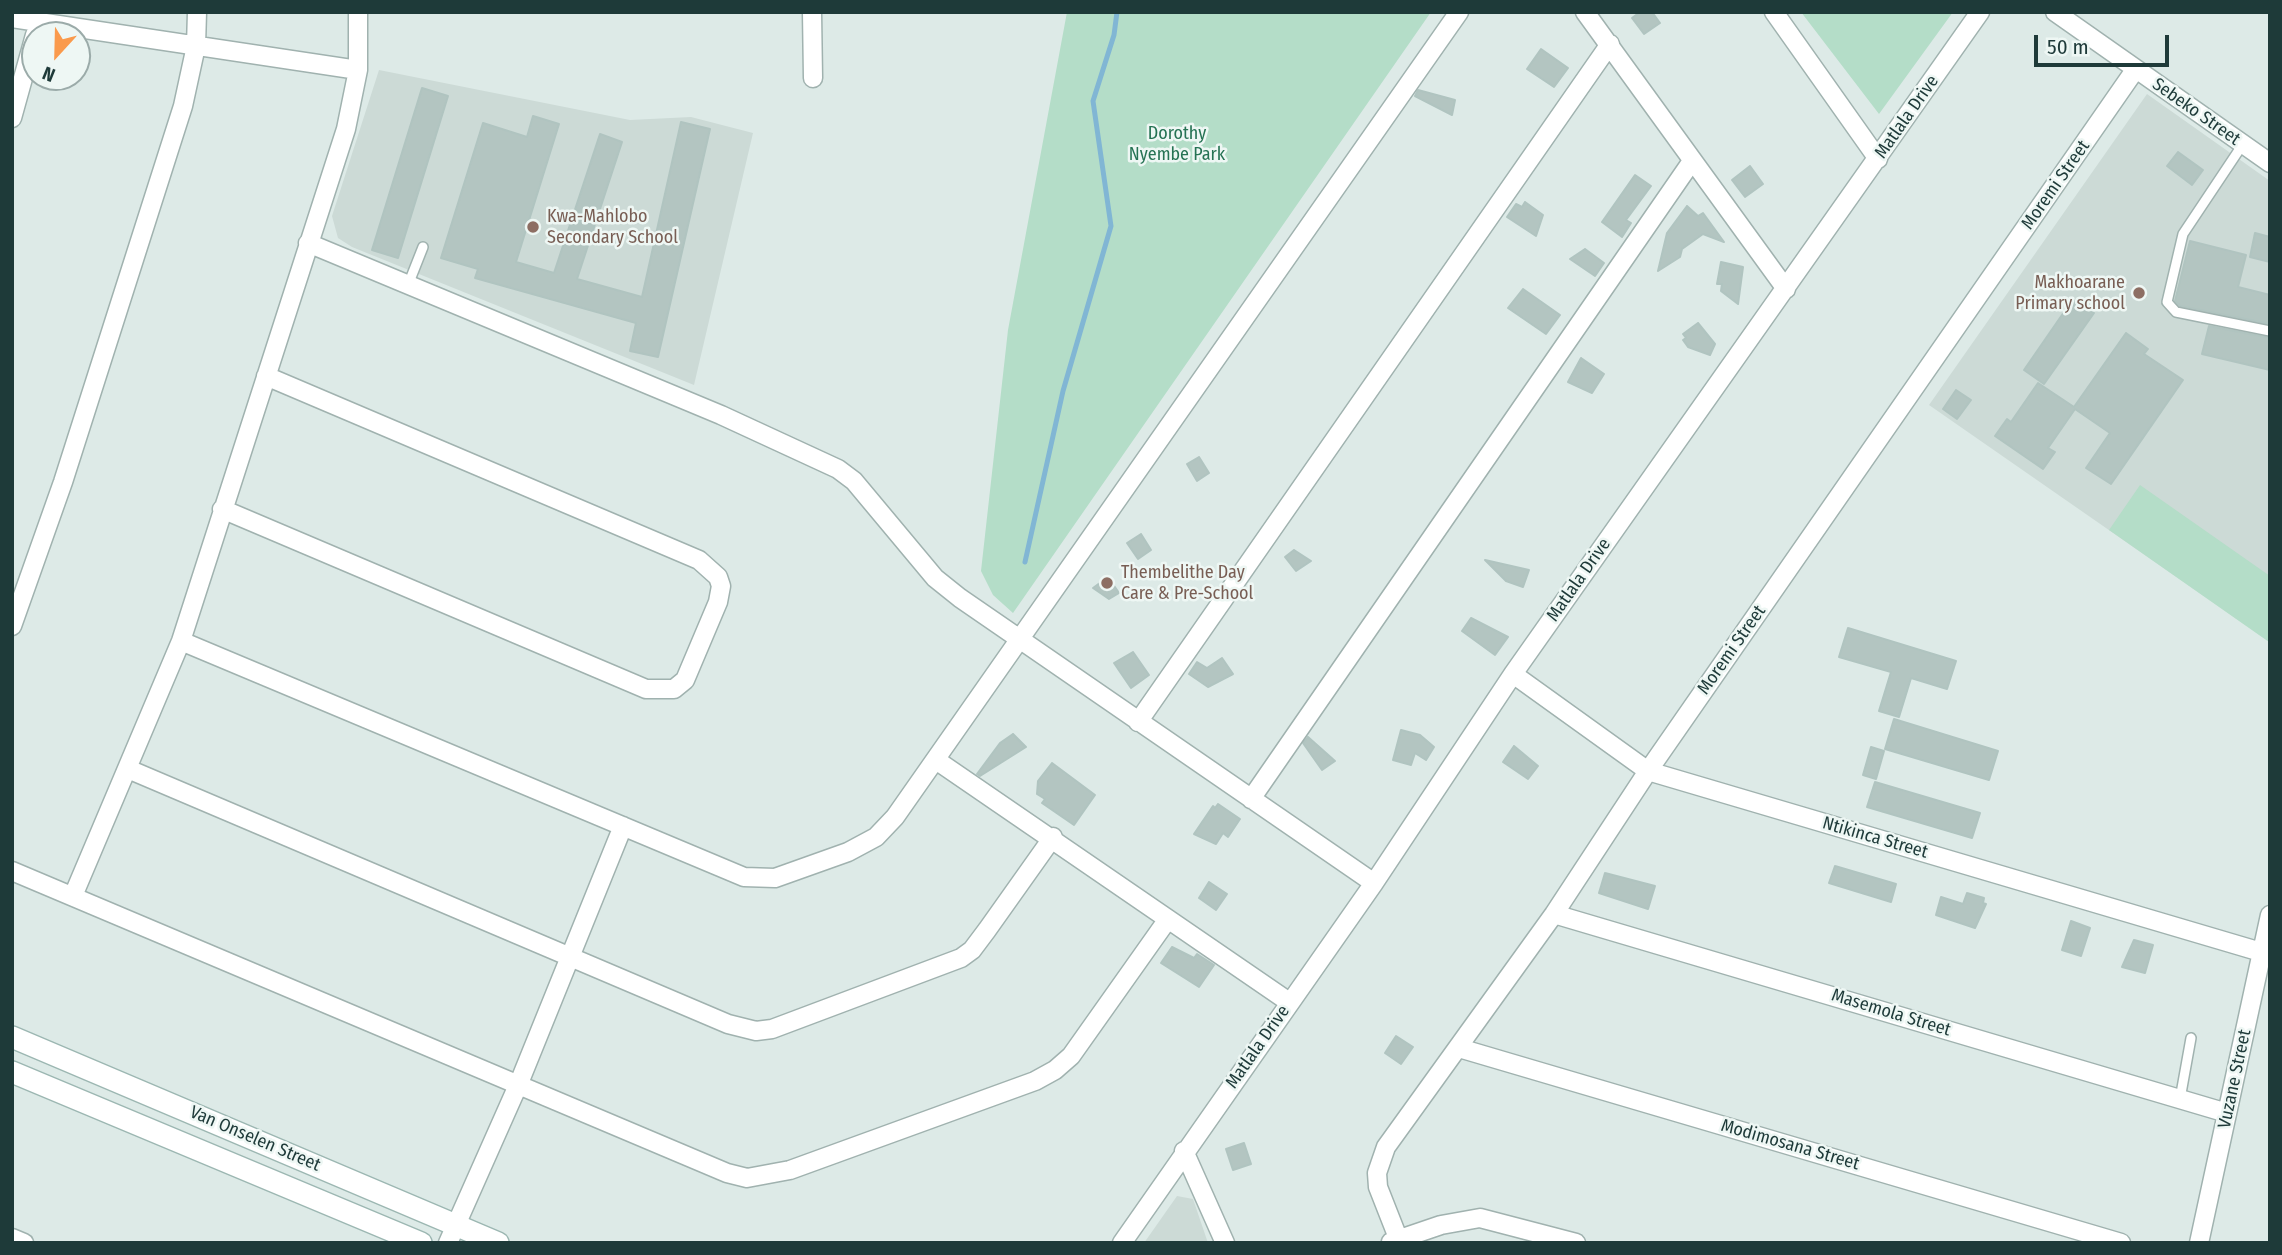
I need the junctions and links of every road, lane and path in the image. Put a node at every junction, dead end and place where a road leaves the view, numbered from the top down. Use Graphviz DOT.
graph roads {
  1 [pos="197,12"];
  2 [pos="358,12"];
  3 [pos="812,12"];
  4 [pos="1459,12"];
  5 [pos="1586,12"];
  6 [pos="1774,12"];
  7 [pos="1980,12"];
  8 [pos="2055,12"];
  9 [pos="91,33"];
  10 [pos="1610,44"];
  11 [pos="197,46"];
  12 [pos="358,70"];
  13 [pos="2135,70"];
  14 [pos="813,78"];
  15 [pos="21,84"];
  16 [pos="12,118"];
  17 [pos="2243,144"];
  18 [pos="1878,159"];
  19 [pos="1692,161"];
  20 [pos="2270,163"];
  21 [pos="308,243"];
  22 [pos="423,247"];
  23 [pos="408,285"];
  24 [pos="1786,289"];
  25 [pos="2270,331"];
  26 [pos="266,376"];
  27 [pos="222,509"];
  28 [pos="12,626"];
  29 [pos="1021,639"];
  30 [pos="181,641"];
  31 [pos="1513,674"];
  32 [pos="1138,722"];
  33 [pos="936,760"];
  34 [pos="128,769"];
  35 [pos="1648,771"];
  36 [pos="1251,799"];
  37 [pos="623,826"];
  38 [pos="1053,837"];
  39 [pos="12,871"];
  40 [pos="1374,884"];
  41 [pos="73,896"];
  42 [pos="1554,914"];
  43 [pos="2270,915"];
  44 [pos="1168,919"];
  45 [pos="2261,952"];
  46 [pos="570,957"];
  47 [pos="1289,1002"];
  48 [pos="12,1037"];
  49 [pos="2190,1038"];
  50 [pos="1459,1048"];
  51 [pos="12,1072"];
  52 [pos="519,1083"];
  53 [pos="2180,1099"];
  54 [pos="2227,1113"];
  55 [pos="1184,1151"];
  56 [pos="452,1234"];
  57 [pos="12,1238"];
  58 [pos="1396,1242"];
  59 [pos="24,1243"];
  60 [pos="421,1243"];
  61 [pos="498,1243"];
  62 [pos="1122,1243"];
  63 [pos="1224,1243"];
  64 [pos="1576,1243"];
  65 [pos="2121,1243"];
  66 [pos="2199,1243"];
  1 -- 11 [label="street"];
  2 -- 12 [label="street"];
  3 -- 14 [label="street"];
  4 -- 29 [label="street"];
  5 -- 10 [label="street"];
  6 -- 18 [label="street"];
  7 -- 18 [label="street, Matlala Drive"];
  8 -- 13 [label="street, Sebeko Street"];
  9 -- 11 [label="street"];
  10 -- 19 [label="street"];
  10 -- 32 [label="street"];
  11 -- 12 [label="street"];
  11 -- 28 [label="street"];
  12 -- 21 [label="street"];
  13 -- 17 [label="street, Sebeko Street"];
  13 -- 35 [label="street, Moremi Street"];
  15 -- 16 [label="street"];
  17 -- 20 [label="street, Sebeko Street"];
  17 -- 25 [label="lane"];
  18 -- 24 [label="street, Matlala Drive"];
  19 -- 24 [label="street"];
  19 -- 36 [label="street"];
  21 -- 23 [label="street"];
  21 -- 26 [label="street"];
  22 -- 23 [label="lane"];
  23 -- 29 [label="street"];
  24 -- 31 [label="street, Matlala Drive"];
  26 -- 27 [label="street"];
  26 -- 27 [label="street"];
  27 -- 30 [label="street"];
  29 -- 32 [label="street"];
  29 -- 33 [label="street"];
  30 -- 34 [label="street"];
  30 -- 37 [label="street"];
  31 -- 35 [label="street, Ntikinca Street"];
  31 -- 40 [label="street, Matlala Drive"];
  32 -- 36 [label="street"];
  33 -- 37 [label="street"];
  33 -- 38 [label="street"];
  34 -- 41 [label="street"];
  34 -- 46 [label="street"];
  35 -- 42 [label="street, Moremi Street"];
  35 -- 45 [label="street, Ntikinca Street"];
  36 -- 40 [label="street"];
  37 -- 46 [label="street"];
  38 -- 44 [label="street"];
  38 -- 46 [label="street"];
  39 -- 41 [label="street"];
  40 -- 47 [label="street, Matlala Drive"];
  41 -- 52 [label="street"];
  42 -- 50 [label="street, Moremi Street"];
  42 -- 53 [label="street, Masemola Street"];
  43 -- 45 [label="street, Vuzane Street"];
  44 -- 47 [label="street"];
  44 -- 52 [label="street"];
  45 -- 54 [label="street, Vuzane Street"];
  46 -- 52 [label="street"];
  47 -- 55 [label="street, Matlala Drive"];
  48 -- 56 [label="main road, Van Onselen Street"];
  49 -- 53 [label="lane"];
  50 -- 58 [label="street, Moremi Street"];
  50 -- 65 [label="street, Modimosana Street"];
  51 -- 60 [label="main road, Van Onselen Street"];
  52 -- 56 [label="street"];
  53 -- 54 [label="street, Masemola Street"];
  54 -- 66 [label="street, Vuzane Street"];
  55 -- 62 [label="street, Matlala Drive"];
  55 -- 63 [label="street"];
  56 -- 61 [label="main road, Van Onselen Street"];
  57 -- 59 [label="street"];
  58 -- 64 [label="street"];
}
